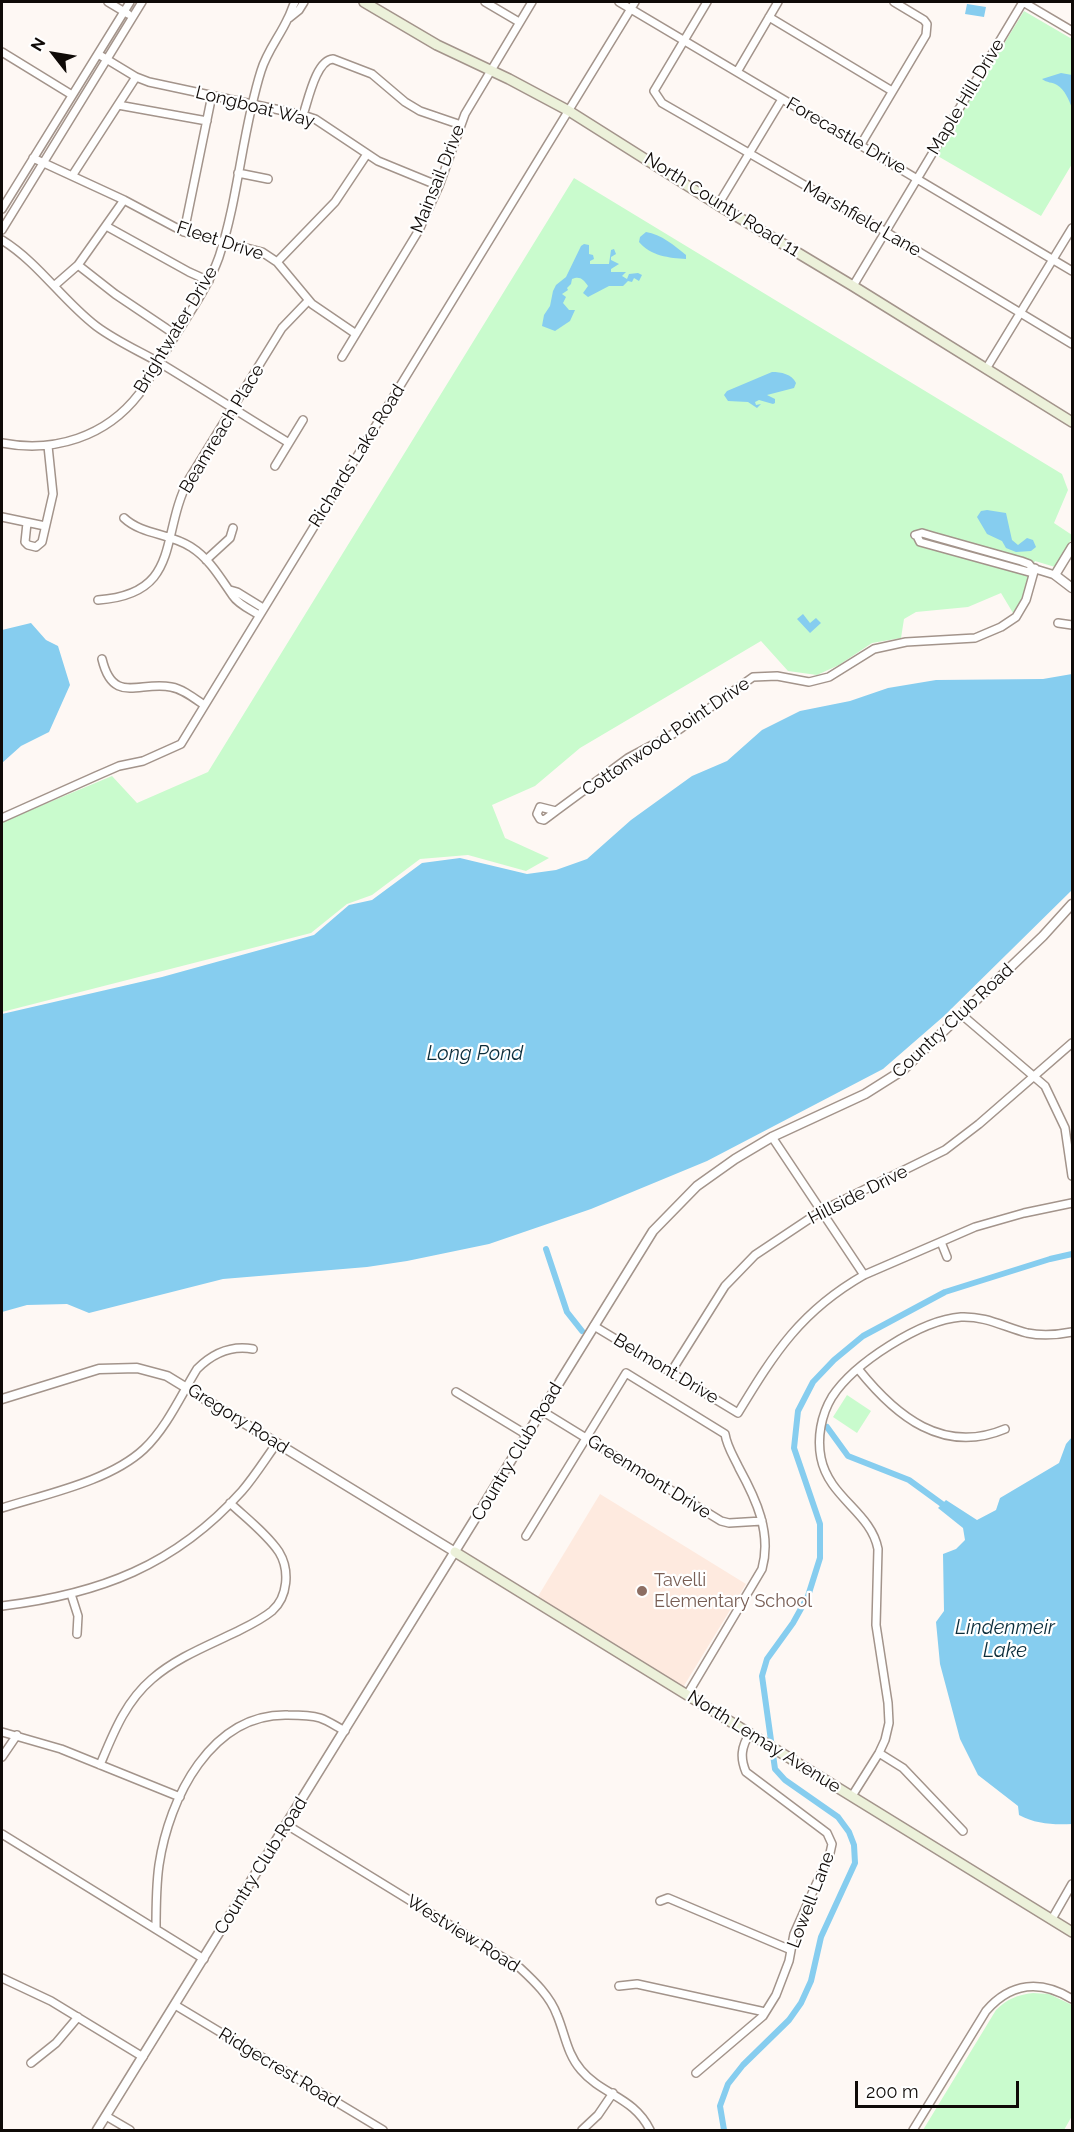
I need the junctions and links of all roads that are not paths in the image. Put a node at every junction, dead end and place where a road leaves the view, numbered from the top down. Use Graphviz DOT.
graph roads {
  1 [pos="108,2"];
  2 [pos="130,2"];
  3 [pos="142,2"];
  4 [pos="295,2"];
  5 [pos="304,2"];
  6 [pos="364,2"];
  7 [pos="485,2"];
  8 [pos="532,2"];
  9 [pos="619,2"];
  10 [pos="635,2"];
  11 [pos="708,2"];
  12 [pos="778,2"];
  13 [pos="894,2"];
  14 [pos="1023,2"];
  15 [pos="630,9"];
  16 [pos="124,11"];
  17 [pos="132,17"];
  18 [pos="769,17"];
  19 [pos="289,18"];
  20 [pos="519,22"];
  21 [pos="1072,31"];
  22 [pos="685,40"];
  23 [pos="2,52"];
  24 [pos="98,54"];
  25 [pos="107,59"];
  26 [pos="491,70"];
  27 [pos="737,72"];
  28 [pos="136,77"];
  29 [pos="892,91"];
  30 [pos="72,95"];
  31 [pos="212,95"];
  32 [pos="782,99"];
  33 [pos="253,104"];
  34 [pos="118,105"];
  35 [pos="569,111"];
  36 [pos="303,115"];
  37 [pos="207,121"];
  38 [pos="460,125"];
  39 [pos="860,146"];
  40 [pos="749,153"];
  41 [pos="367,154"];
  42 [pos="33,158"];
  43 [pos="42,163"];
  44 [pos="238,173"];
  45 [pos="72,176"];
  46 [pos="918,178"];
  47 [pos="268,179"];
  48 [pos="439,186"];
  49 [pos="124,200"];
  50 [pos="718,205"];
  51 [pos="2,209"];
  52 [pos="106,226"];
  53 [pos="1072,228"];
  54 [pos="2,230"];
  55 [pos="184,232"];
  56 [pos="886,232"];
  57 [pos="2,240"];
  58 [pos="223,241"];
  59 [pos="1054,260"];
  60 [pos="276,262"];
  61 [pos="78,264"];
  62 [pos="1072,271"];
  63 [pos="209,280"];
  64 [pos="54,286"];
  65 [pos="854,286"];
  66 [pos="308,301"];
  67 [pos="1021,314"];
  68 [pos="356,334"];
  69 [pos="176,335"];
  70 [pos="1072,344"];
  71 [pos="342,357"];
  72 [pos="159,363"];
  73 [pos="986,369"];
  74 [pos="233,408"];
  75 [pos="303,420"];
  76 [pos="1072,422"];
  77 [pos="2,443"];
  78 [pos="289,443"];
  79 [pos="48,446"];
  80 [pos="275,466"];
  81 [pos="2,517"];
  82 [pos="124,518"];
  83 [pos="27,523"];
  84 [pos="45,526"];
  85 [pos="233,528"];
  86 [pos="916,536"];
  87 [pos="170,537"];
  88 [pos="1072,547"];
  89 [pos="206,560"];
  90 [pos="1034,568"];
  91 [pos="1055,575"];
  92 [pos="1072,588"];
  93 [pos="98,600"];
  94 [pos="261,612"];
  95 [pos="1058,623"];
  96 [pos="1072,625"];
  97 [pos="102,659"];
  98 [pos="204,705"];
  99 [pos="556,811"];
  100 [pos="2,818"];
  101 [pos="1072,904"];
  102 [pos="962,1015"];
  103 [pos="1072,1043"];
  104 [pos="1036,1076"];
  105 [pos="1069,1127"];
  106 [pos="772,1137"];
  107 [pos="1072,1176"];
  108 [pos="1072,1203"];
  109 [pos="821,1211"];
  110 [pos="941,1242"];
  111 [pos="947,1257"];
  112 [pos="864,1275"];
  113 [pos="594,1326"];
  114 [pos="1072,1332"];
  115 [pos="253,1349"];
  116 [pos="859,1370"];
  117 [pos="671,1372"];
  118 [pos="186,1387"];
  119 [pos="456,1392"];
  120 [pos="2,1399"];
  121 [pos="542,1411"];
  122 [pos="1005,1429"];
  123 [pos="527,1435"];
  124 [pos="586,1438"];
  125 [pos="277,1443"];
  126 [pos="230,1503"];
  127 [pos="2,1508"];
  128 [pos="762,1521"];
  129 [pos="526,1536"];
  130 [pos="455,1552"];
  131 [pos="71,1594"];
  132 [pos="2,1606"];
  133 [pos="77,1634"];
  134 [pos="687,1695"];
  135 [pos="345,1731"];
  136 [pos="2,1732"];
  137 [pos="750,1734"];
  138 [pos="17,1736"];
  139 [pos="879,1753"];
  140 [pos="2,1757"];
  141 [pos="100,1765"];
  142 [pos="852,1796"];
  143 [pos="180,1797"];
  144 [pos="287,1825"];
  145 [pos="963,1831"];
  146 [pos="2,1834"];
  147 [pos="1072,1884"];
  148 [pos="660,1901"];
  149 [pos="1052,1919"];
  150 [pos="156,1929"];
  151 [pos="1072,1932"];
  152 [pos="791,1950"];
  153 [pos="204,1959"];
  154 [pos="2,1977"];
  155 [pos="619,1986"];
  156 [pos="1072,1999"];
  157 [pos="175,2005"];
  158 [pos="765,2012"];
  159 [pos="78,2017"];
  160 [pos="143,2057"];
  161 [pos="31,2063"];
  162 [pos="696,2073"];
  163 [pos="613,2093"];
  164 [pos="106,2116"];
  165 [pos="97,2130"];
  166 [pos="130,2130"];
  167 [pos="383,2130"];
  168 [pos="582,2130"];
  169 [pos="650,2130"];
  170 [pos="913,2130"];
  1 -- 16 [label="street"];
  2 -- 16 [label="street"];
  3 -- 17 [label="street"];
  4 -- 19 [label="street, Brightwater Drive"];
  5 -- 19 [label="street, Brightwater Drive"];
  6 -- 26 [label="main road, North County Road 11"];
  7 -- 20 [label="street"];
  8 -- 20 [label="street, Mainsail Drive"];
  9 -- 15 [label="street, Forecastle Drive"];
  10 -- 15 [label="street, Richards Lake Road"];
  11 -- 22 [label="street"];
  12 -- 18 [label="street"];
  13 -- 29 [label="street"];
  14 -- 21 [label="street"];
  14 -- 46 [label="street, Maple Hill Drive"];
  15 -- 22 [label="street, Forecastle Drive"];
  15 -- 35 [label="street, Richards Lake Road"];
  16 -- 17 [label="street"];
  16 -- 24 [label="street"];
  17 -- 25 [label="street"];
  18 -- 27 [label="street"];
  18 -- 29 [label="street"];
  19 -- 33 [label="street, Brightwater Drive"];
  20 -- 26 [label="street, Mainsail Drive"];
  22 -- 27 [label="street, Forecastle Drive"];
  22 -- 40 [label="street, Marshfield Lane"];
  23 -- 30 [label="street"];
  24 -- 25 [label="street, Longboat Way"];
  24 -- 30 [label="street"];
  25 -- 28 [label="street, Longboat Way"];
  25 -- 43 [label="street"];
  26 -- 35 [label="main road, North County Road 11"];
  26 -- 38 [label="street, Mainsail Drive"];
  27 -- 32 [label="street, Forecastle Drive"];
  28 -- 31 [label="street, Longboat Way"];
  28 -- 34 [label="street"];
  29 -- 39 [label="street"];
  30 -- 42 [label="street"];
  31 -- 33 [label="street, Longboat Way"];
  31 -- 37 [label="street"];
  32 -- 39 [label="street, Forecastle Drive"];
  32 -- 40 [label="street"];
  33 -- 36 [label="street, Longboat Way"];
  33 -- 44 [label="street, Brightwater Drive"];
  34 -- 37 [label="street"];
  34 -- 45 [label="street"];
  35 -- 50 [label="main road, North County Road 11"];
  35 -- 94 [label="street, Richards Lake Road"];
  36 -- 38 [label="street"];
  36 -- 41 [label="street, Longboat Way"];
  37 -- 55 [label="street"];
  38 -- 48 [label="street, Mainsail Drive"];
  39 -- 46 [label="street, Forecastle Drive"];
  40 -- 50 [label="street"];
  40 -- 56 [label="street, Marshfield Lane"];
  41 -- 48 [label="street, Longboat Way"];
  41 -- 60 [label="street"];
  42 -- 43 [label="street, Fleet Drive"];
  42 -- 51 [label="street"];
  43 -- 45 [label="street, Fleet Drive"];
  43 -- 54 [label="street"];
  44 -- 47 [label="street"];
  44 -- 58 [label="street, Brightwater Drive"];
  45 -- 49 [label="street, Fleet Drive"];
  46 -- 56 [label="street, Maple Hill Drive"];
  46 -- 59 [label="street, Forecastle Drive"];
  48 -- 68 [label="street, Mainsail Drive"];
  49 -- 52 [label="street"];
  49 -- 55 [label="street, Fleet Drive"];
  50 -- 65 [label="main road, North County Road 11"];
  52 -- 61 [label="street"];
  52 -- 63 [label="street"];
  53 -- 59 [label="street"];
  55 -- 58 [label="street, Fleet Drive"];
  56 -- 65 [label="street, Maple Hill Drive"];
  56 -- 67 [label="street, Marshfield Lane"];
  57 -- 64 [label="street"];
  58 -- 60 [label="street, Fleet Drive"];
  58 -- 63 [label="street, Brightwater Drive"];
  59 -- 62 [label="street, Forecastle Drive"];
  59 -- 67 [label="street"];
  60 -- 66 [label="street, Fleet Drive"];
  61 -- 64 [label="street"];
  61 -- 69 [label="street"];
  63 -- 69 [label="street, Brightwater Drive"];
  64 -- 72 [label="street"];
  65 -- 73 [label="main road, North County Road 11"];
  66 -- 68 [label="street, Fleet Drive"];
  66 -- 74 [label="street, Beamreach Place"];
  67 -- 70 [label="street, Marshfield Lane"];
  67 -- 73 [label="street"];
  68 -- 71 [label="street, Mainsail Drive"];
  69 -- 72 [label="street, Brightwater Drive"];
  72 -- 74 [label="street"];
  72 -- 79 [label="street, Brightwater Drive"];
  73 -- 76 [label="main road, North County Road 11"];
  74 -- 78 [label="street"];
  74 -- 87 [label="street, Beamreach Place"];
  75 -- 78 [label="street"];
  77 -- 79 [label="street, Brightwater Drive"];
  78 -- 80 [label="street"];
  79 -- 84 [label="street"];
  81 -- 83 [label="street"];
  82 -- 87 [label="street"];
  83 -- 84 [label="street"];
  83 -- 84 [label="street"];
  85 -- 89 [label="street"];
  86 -- 90 [label="street"];
  87 -- 89 [label="street"];
  87 -- 93 [label="street, Beamreach Place"];
  88 -- 91 [label="street"];
  89 -- 94 [label="street"];
  90 -- 91 [label="street"];
  90 -- 99 [label="street, Cottonwood Point Drive"];
  91 -- 92 [label="street"];
  94 -- 98 [label="street, Richards Lake Road"];
  95 -- 96 [label="street"];
  97 -- 98 [label="street"];
  98 -- 100 [label="street, Richards Lake Road"];
  101 -- 102 [label="street, Country Club Road"];
  102 -- 104 [label="street"];
  102 -- 106 [label="street, Country Club Road"];
  103 -- 104 [label="street, Hillside Drive"];
  104 -- 105 [label="street"];
  104 -- 109 [label="street, Hillside Drive"];
  105 -- 107 [label="street"];
  106 -- 109 [label="street"];
  106 -- 113 [label="street, Country Club Road"];
  108 -- 110 [label="street"];
  109 -- 112 [label="street"];
  109 -- 117 [label="street, Hillside Drive"];
  110 -- 111 [label="street"];
  110 -- 112 [label="street"];
  112 -- 117 [label="street, Belmont Drive"];
  113 -- 117 [label="street, Belmont Drive"];
  113 -- 121 [label="street, Country Club Road"];
  114 -- 116 [label="street"];
  115 -- 118 [label="street"];
  116 -- 122 [label="street"];
  116 -- 139 [label="street"];
  118 -- 120 [label="street, Gregory Road"];
  118 -- 125 [label="street, Gregory Road"];
  118 -- 127 [label="street"];
  119 -- 123 [label="street"];
  121 -- 123 [label="street, Country Club Road"];
  121 -- 124 [label="street, Greenmont Drive"];
  123 -- 130 [label="street, Country Club Road"];
  124 -- 128 [label="street, Greenmont Drive"];
  124 -- 128 [label="street"];
  124 -- 129 [label="street"];
  125 -- 126 [label="street"];
  125 -- 130 [label="street, Gregory Road"];
  126 -- 131 [label="street"];
  126 -- 141 [label="street"];
  128 -- 134 [label="street"];
  130 -- 134 [label="main road, North Lemay Avenue"];
  130 -- 135 [label="street, Country Club Road"];
  131 -- 132 [label="street"];
  131 -- 133 [label="street"];
  134 -- 137 [label="main road, North Lemay Avenue"];
  135 -- 143 [label="street"];
  135 -- 144 [label="street, Country Club Road"];
  136 -- 138 [label="street"];
  137 -- 142 [label="main road, North Lemay Avenue"];
  137 -- 152 [label="street, Lowell Lane"];
  138 -- 140 [label="street"];
  138 -- 141 [label="street"];
  139 -- 142 [label="street"];
  139 -- 145 [label="street"];
  141 -- 143 [label="street"];
  142 -- 149 [label="main road, North Lemay Avenue"];
  143 -- 150 [label="street"];
  144 -- 153 [label="street, Country Club Road"];
  144 -- 163 [label="street, Westview Road"];
  146 -- 150 [label="street"];
  147 -- 149 [label="street"];
  148 -- 152 [label="street"];
  149 -- 151 [label="main road, North Lemay Avenue"];
  150 -- 153 [label="street"];
  152 -- 158 [label="street, Lowell Lane"];
  153 -- 157 [label="street, Country Club Road"];
  154 -- 159 [label="street"];
  155 -- 158 [label="street"];
  156 -- 170 [label="street"];
  157 -- 160 [label="street, Country Club Road"];
  157 -- 167 [label="street, Ridgecrest Road"];
  158 -- 162 [label="street, Lowell Lane"];
  159 -- 160 [label="street"];
  159 -- 161 [label="street"];
  160 -- 164 [label="street, Country Club Road"];
  163 -- 168 [label="street"];
  163 -- 169 [label="street, Westview Road"];
  164 -- 165 [label="street, Country Club Road"];
  164 -- 166 [label="street"];
}
